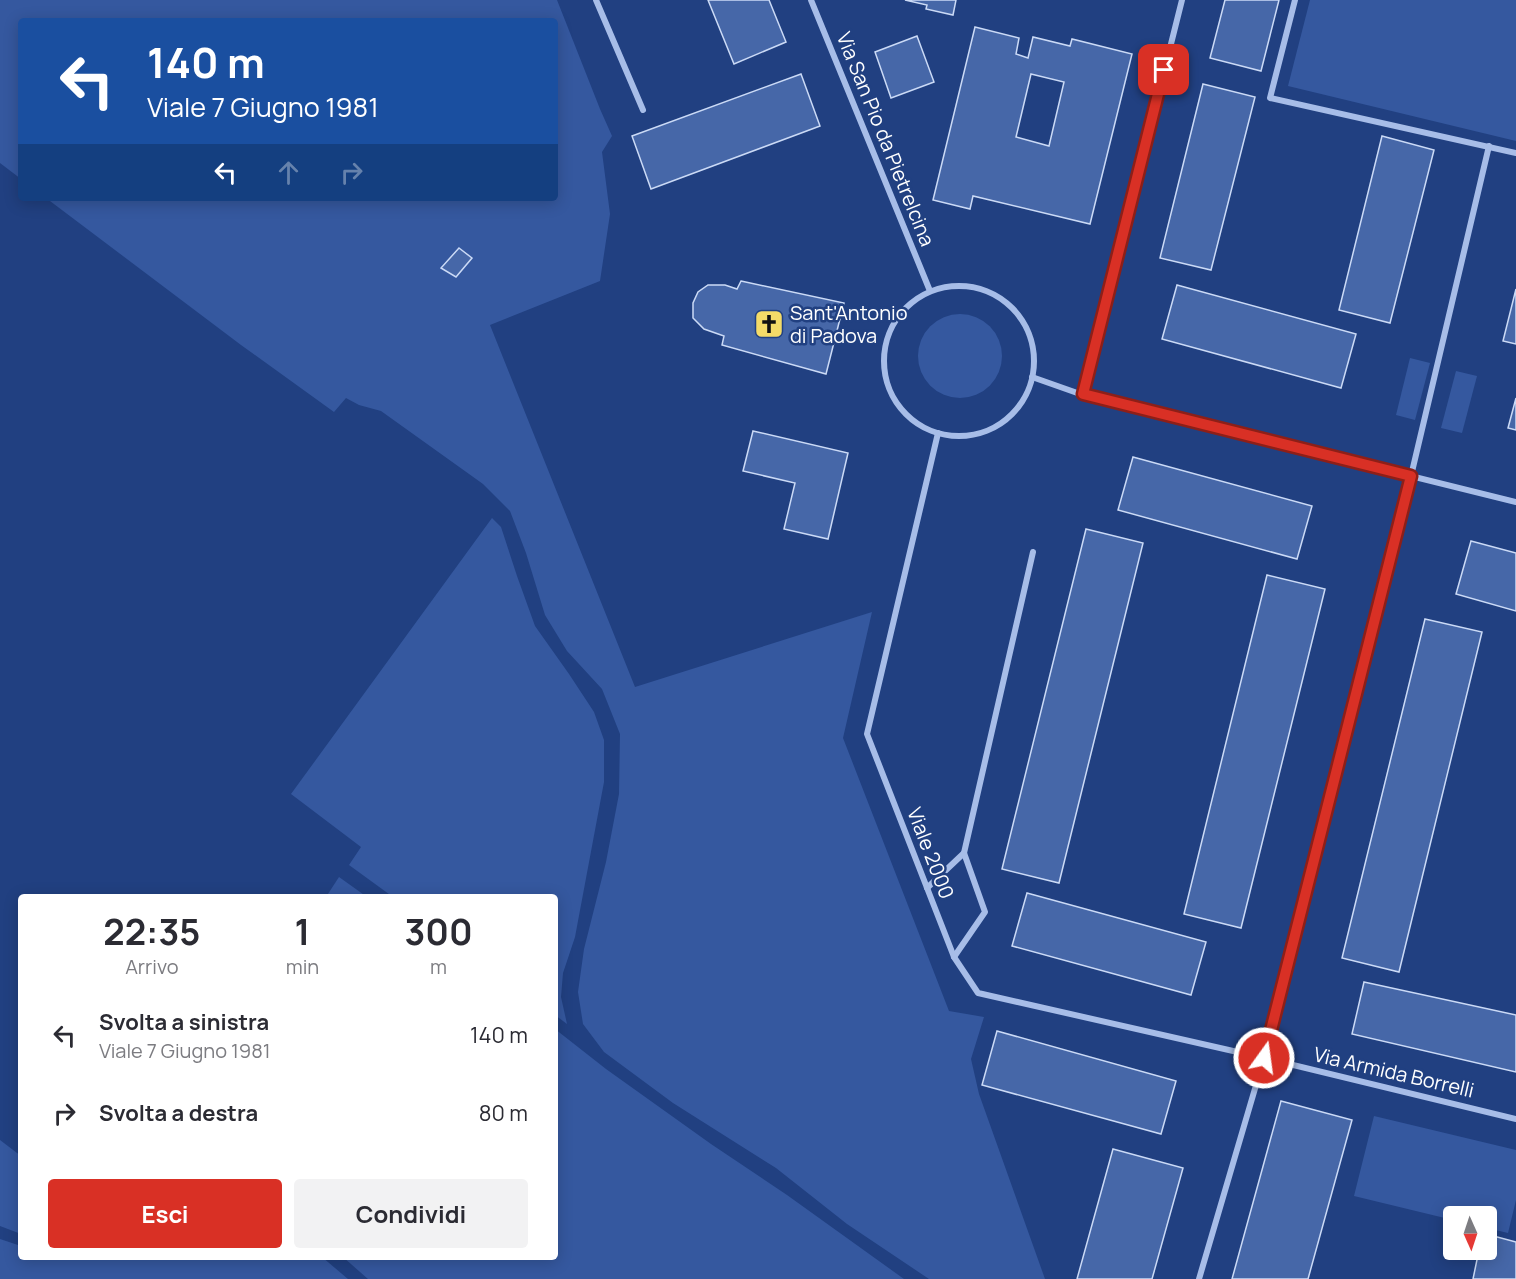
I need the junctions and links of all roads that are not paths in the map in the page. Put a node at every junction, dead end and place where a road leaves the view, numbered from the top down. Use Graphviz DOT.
graph roads {
  1 [pos="596,0"];
  2 [pos="811,0"];
  3 [pos="1182,0"];
  4 [pos="1295,0"];
  5 [pos="643,110"];
  6 [pos="1489,146"];
  7 [pos="1516,153"];
  8 [pos="930,291"];
  9 [pos="1032,377"];
  10 [pos="1083,394"];
  11 [pos="938,433"];
  12 [pos="1411,476"];
  13 [pos="1516,502"];
  14 [pos="1033,552"];
  15 [pos="964,853"];
  16 [pos="927,888"];
  17 [pos="954,957"];
  18 [pos="1264,1058"];
  19 [pos="1516,1119"];
  20 [pos="1199,1279"];
  1 -- 5 [label="street"];
  2 -- 8 [label="street, Via San Pio da Pietrelcina"];
  3 -- 10 [label="street"];
  4 -- 6 [label="street"];
  6 -- 7 [label="street"];
  6 -- 12 [label="street"];
  8 -- 9 [label="street"];
  8 -- 11 [label="street"];
  9 -- 10 [label="street"];
  9 -- 11 [label="street"];
  10 -- 12 [label="street"];
  11 -- 16 [label="street, Viale 2000"];
  12 -- 13 [label="street"];
  12 -- 18 [label="street"];
  14 -- 15 [label="street"];
  15 -- 16 [label="street"];
  15 -- 17 [label="street"];
  16 -- 17 [label="street, Viale 2000"];
  17 -- 18 [label="street, Viale 2000"];
  18 -- 19 [label="street, Via Armida Borrelli"];
  18 -- 20 [label="street"];
}
